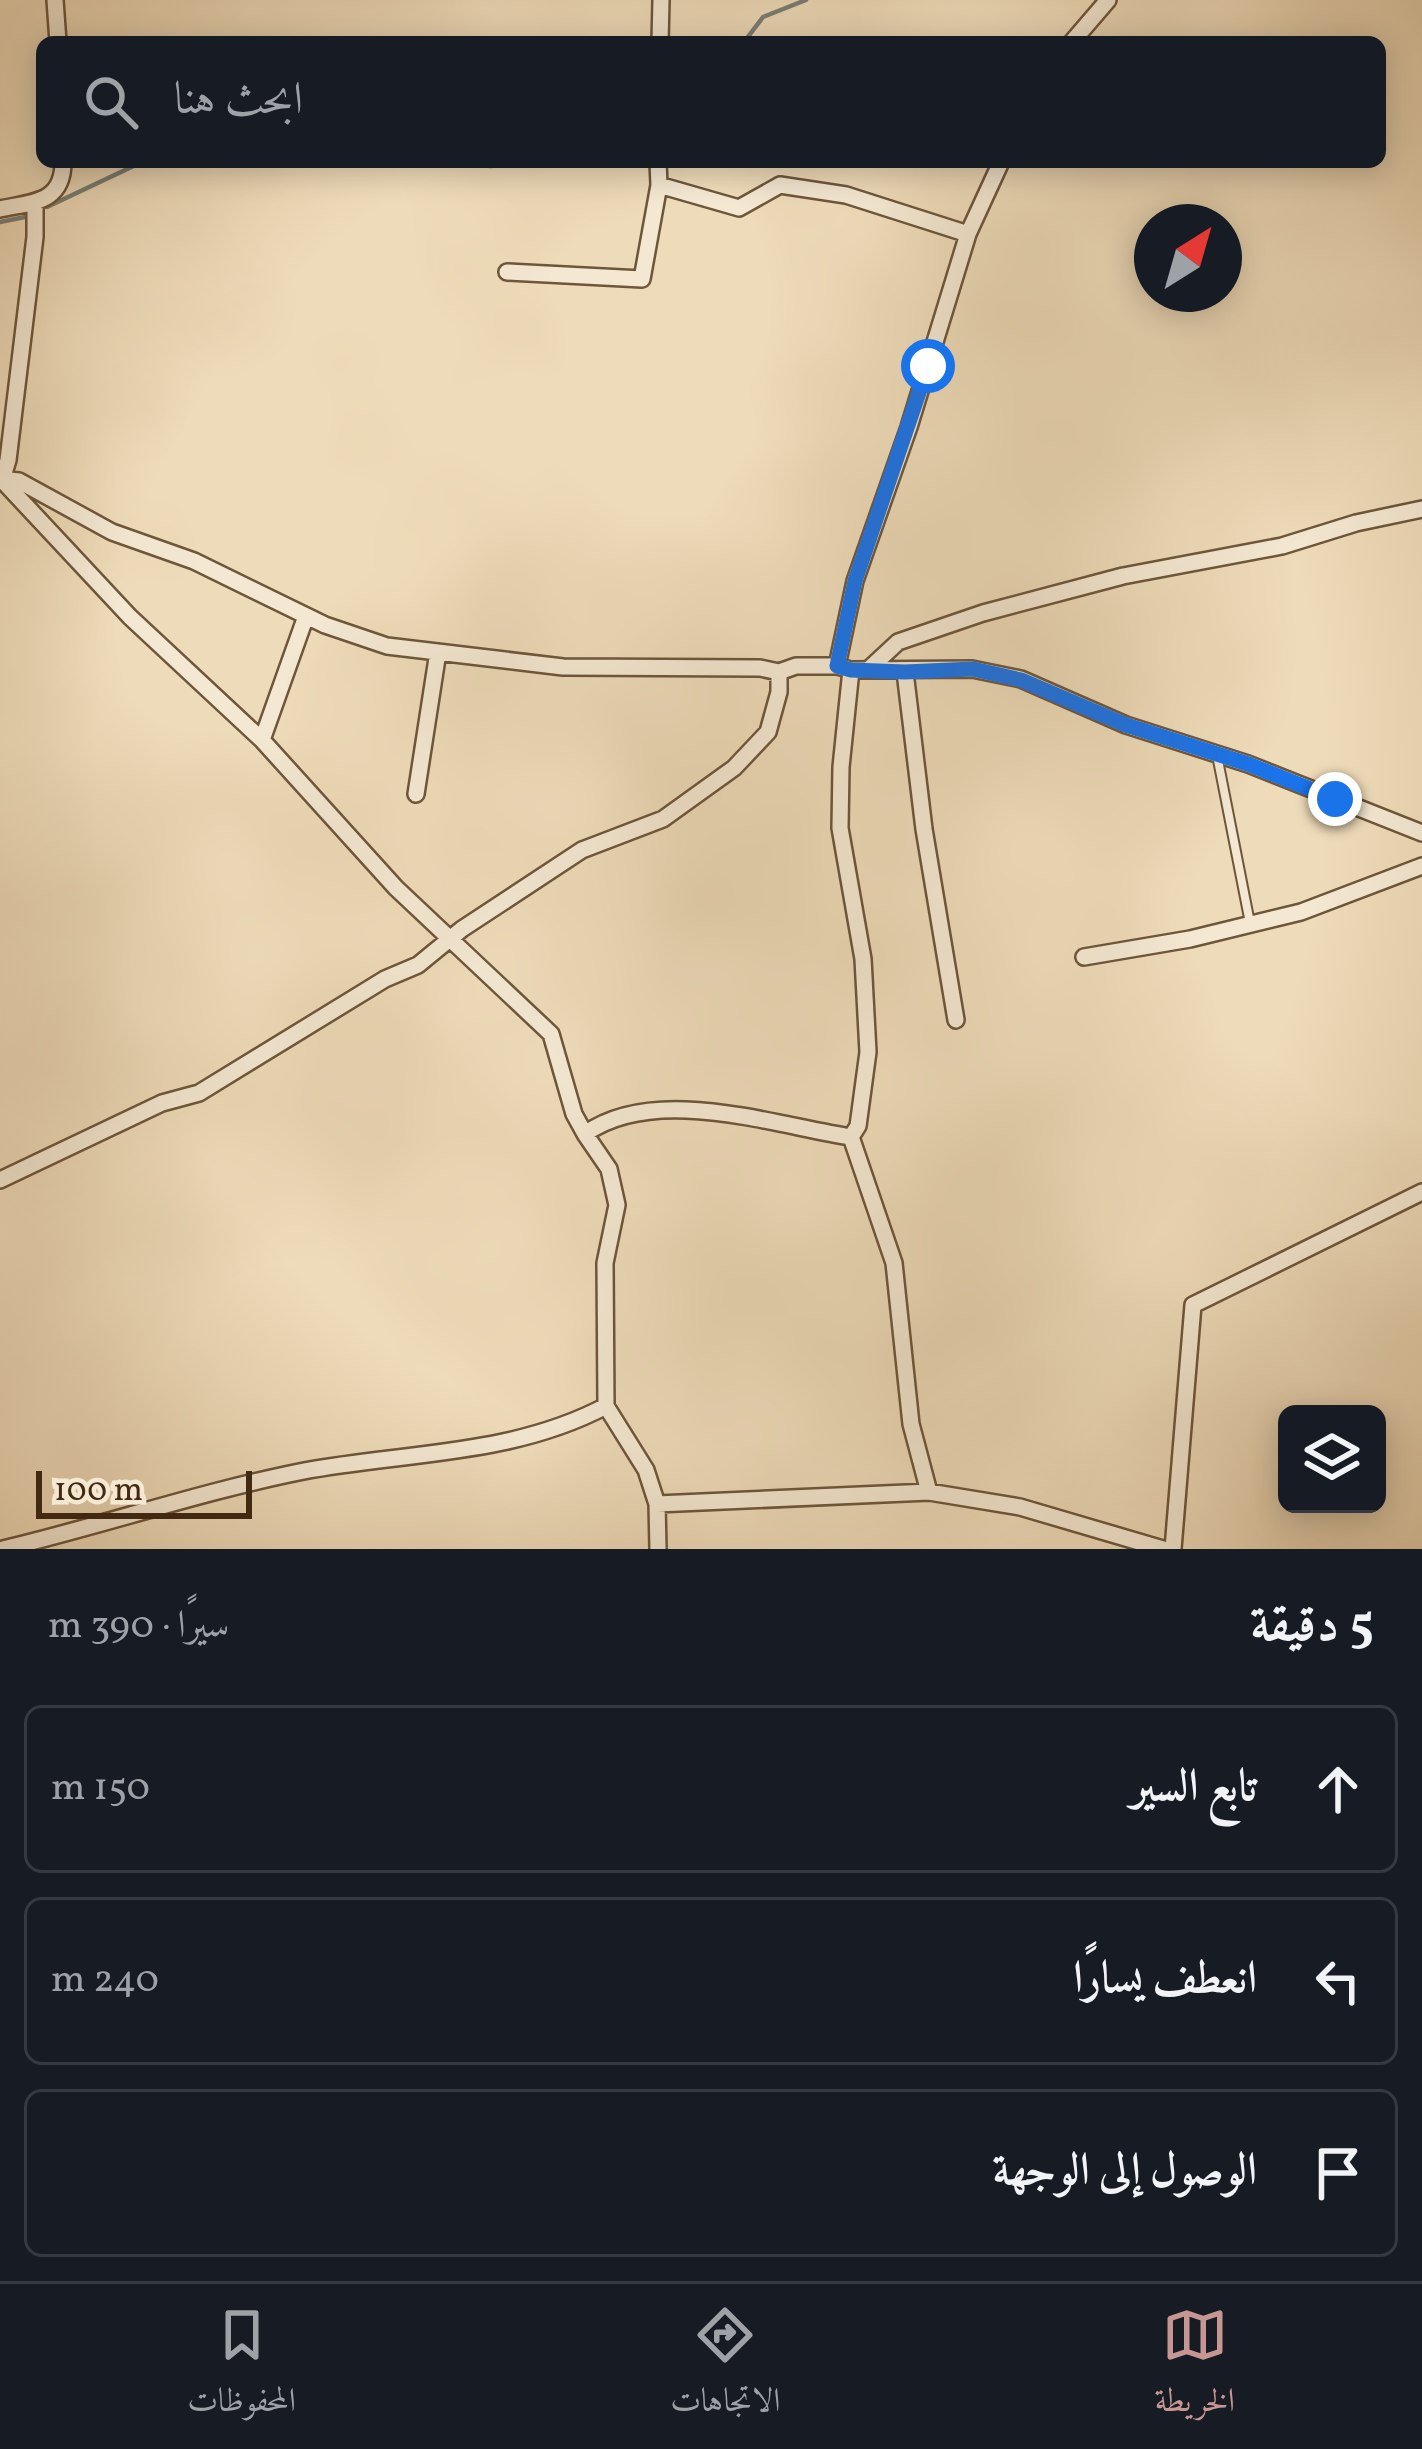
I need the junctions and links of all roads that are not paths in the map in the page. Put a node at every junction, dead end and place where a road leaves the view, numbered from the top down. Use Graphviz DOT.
graph roads {
  1 [pos="55,0"];
  2 [pos="661,0"];
  3 [pos="1108,0"];
  4 [pos="58,36"];
  5 [pos="661,36"];
  6 [pos="1077,36"];
  7 [pos="63,168"];
  8 [pos="658,168"];
  9 [pos="997,168"];
  10 [pos="659,185"];
  11 [pos="35,202"];
  12 [pos="0,208"];
  13 [pos="968,234"];
  14 [pos="507,272"];
  15 [pos="1,479"];
  16 [pos="1422,509"];
  17 [pos="306,616"];
  18 [pos="438,652"];
  19 [pos="844,668"];
  20 [pos="871,668"];
  21 [pos="779,672"];
  22 [pos="905,672"];
  23 [pos="262,740"];
  24 [pos="1217,754"];
  25 [pos="416,794"];
  26 [pos="1422,833"];
  27 [pos="1422,866"];
  28 [pos="1251,924"];
  29 [pos="451,939"];
  30 [pos="1084,957"];
  31 [pos="956,1020"];
  32 [pos="585,1134"];
  33 [pos="851,1137"];
  34 [pos="0,1180"];
  35 [pos="1422,1192"];
  36 [pos="606,1406"];
  37 [pos="929,1492"];
  38 [pos="657,1504"];
  39 [pos="3,1549"];
  40 [pos="658,1549"];
  41 [pos="1162,1549"];
  42 [pos="1173,1549"];
  1 -- 4 [label="street"];
  2 -- 5 [label="street"];
  3 -- 6 [label="street"];
  7 -- 11 [label="street"];
  8 -- 10 [label="street"];
  9 -- 13 [label="street"];
  10 -- 13 [label="street"];
  10 -- 14 [label="street"];
  11 -- 12 [label="street"];
  11 -- 15 [label="street"];
  13 -- 19 [label="street"];
  15 -- 17 [label="street"];
  15 -- 23 [label="street"];
  16 -- 20 [label="street"];
  17 -- 18 [label="street"];
  17 -- 23 [label="street"];
  18 -- 21 [label="street"];
  18 -- 25 [label="street"];
  19 -- 20 [label="street"];
  19 -- 21 [label="street"];
  19 -- 33 [label="street"];
  20 -- 22 [label="street"];
  21 -- 29 [label="street"];
  22 -- 24 [label="street"];
  22 -- 31 [label="street"];
  23 -- 29 [label="street"];
  24 -- 26 [label="street"];
  24 -- 28 [label="lane"];
  27 -- 28 [label="street"];
  28 -- 30 [label="street"];
  29 -- 32 [label="street"];
  29 -- 34 [label="street"];
  32 -- 33 [label="street"];
  32 -- 36 [label="street"];
  33 -- 37 [label="street"];
  35 -- 42 [label="street"];
  36 -- 38 [label="street"];
  36 -- 39 [label="street"];
  37 -- 38 [label="street"];
  37 -- 41 [label="street"];
  38 -- 40 [label="street"];
}
